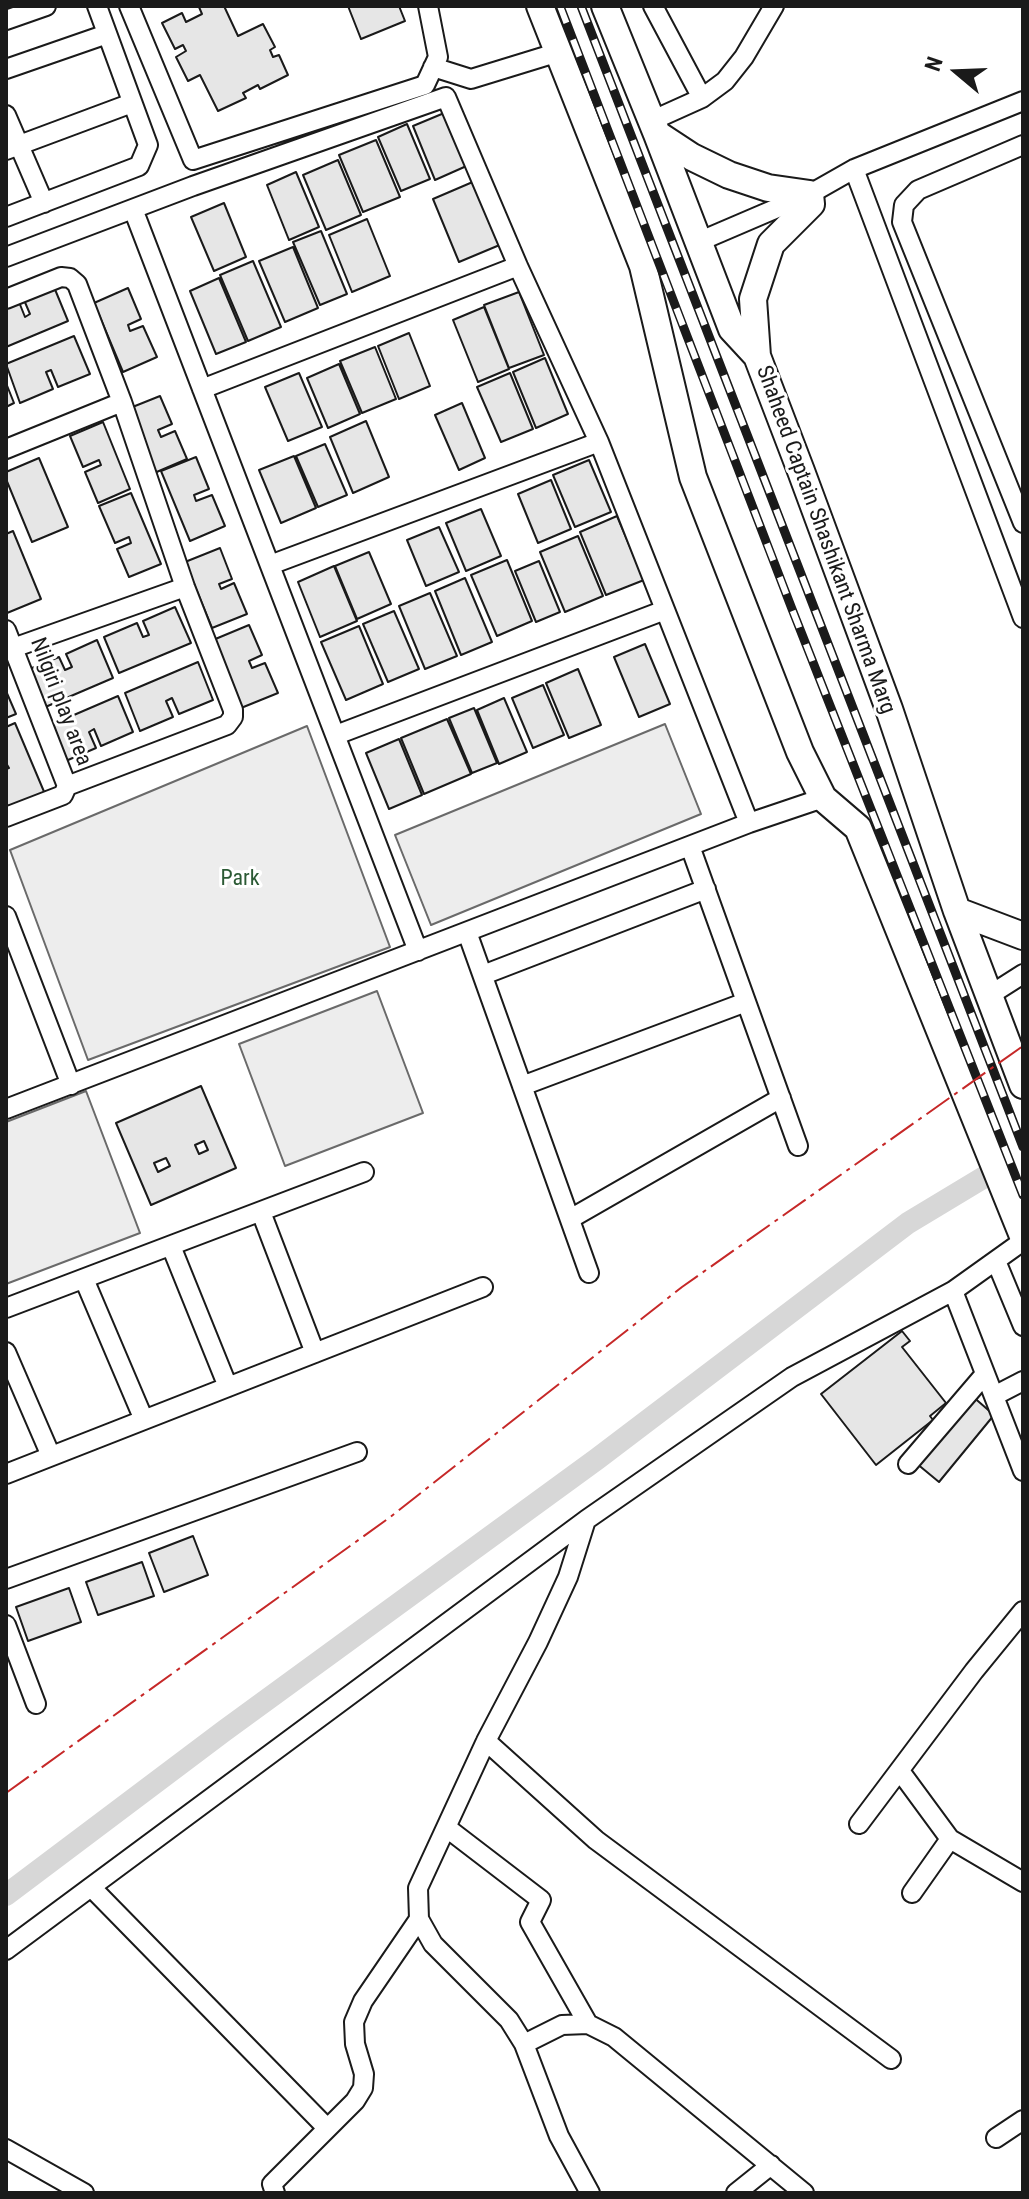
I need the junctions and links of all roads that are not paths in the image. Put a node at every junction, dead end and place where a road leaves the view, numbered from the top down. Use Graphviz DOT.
graph roads {
  1 [pos="46,6"];
  2 [pos="97,6"];
  3 [pos="129,6"];
  4 [pos="428,6"];
  5 [pos="540,6"];
  6 [pos="605,6"];
  7 [pos="653,6"];
  8 [pos="774,6"];
  9 [pos="6,20"];
  10 [pos="107,34"];
  11 [pos="559,52"];
  12 [pos="433,67"];
  13 [pos="6,69"];
  14 [pos="702,98"];
  15 [pos="1023,101"];
  16 [pos="132,103"];
  17 [pos="6,115"];
  18 [pos="654,127"];
  19 [pos="1023,145"];
  20 [pos="12,147"];
  21 [pos="854,169"];
  22 [pos="810,194"];
  23 [pos="44,203"];
  24 [pos="133,209"];
  25 [pos="6,217"];
  26 [pos="698,242"];
  27 [pos="6,257"];
  28 [pos="518,266"];
  29 [pos="6,299"];
  30 [pos="757,356"];
  31 [pos="202,389"];
  32 [pos="122,402"];
  33 [pos="599,442"];
  34 [pos="6,449"];
  35 [pos="1022,515"];
  36 [pos="270,565"];
  37 [pos="185,587"];
  38 [pos="665,610"];
  39 [pos="1023,618"];
  40 [pos="6,630"];
  41 [pos="13,648"];
  42 [pos="336,735"];
  43 [pos="67,789"];
  44 [pos="823,798"];
  45 [pos="6,817"];
  46 [pos="749,823"];
  47 [pos="690,846"];
  48 [pos="706,889"];
  49 [pos="957,911"];
  50 [pos="6,916"];
  51 [pos="467,932"];
  52 [pos="1023,936"];
  53 [pos="418,951"];
  54 [pos="1023,974"];
  55 [pos="483,975"];
  56 [pos="990,995"];
  57 [pos="746,1002"];
  58 [pos="71,1085"];
  59 [pos="1023,1085"];
  60 [pos="522,1086"];
  61 [pos="781,1098"];
  62 [pos="6,1109"];
  63 [pos="798,1146"];
  64 [pos="364,1172"];
  65 [pos="261,1212"];
  66 [pos="570,1219"];
  67 [pos="1023,1239"];
  68 [pos="171,1246"];
  69 [pos="996,1261"];
  70 [pos="589,1273"];
  71 [pos="84,1279"];
  72 [pos="483,1287"];
  73 [pos="953,1291"];
  74 [pos="6,1308"];
  75 [pos="1023,1326"];
  76 [pos="6,1352"];
  77 [pos="315,1353"];
  78 [pos="985,1374"];
  79 [pos="1023,1381"];
  80 [pos="228,1387"];
  81 [pos="994,1396"];
  82 [pos="144,1420"];
  83 [pos="357,1452"];
  84 [pos="51,1456"];
  85 [pos="908,1464"];
  86 [pos="1023,1471"];
  87 [pos="6,1474"];
  88 [pos="586,1520"];
  89 [pos="6,1579"];
  90 [pos="1023,1611"];
  91 [pos="6,1625"];
  92 [pos="36,1704"];
  93 [pos="486,1741"];
  94 [pos="900,1771"];
  95 [pos="859,1824"];
  96 [pos="447,1828"];
  97 [pos="950,1839"];
  98 [pos="1023,1882"];
  99 [pos="91,1887"];
  100 [pos="912,1893"];
  101 [pos="419,1919"];
  102 [pos="6,1950"];
  103 [pos="588,2024"];
  104 [pos="524,2044"];
  105 [pos="891,2059"];
  106 [pos="1023,2120"];
  107 [pos="327,2128"];
  108 [pos="996,2138"];
  109 [pos="6,2149"];
  110 [pos="771,2165"];
  111 [pos="84,2193"];
  112 [pos="275,2193"];
  113 [pos="590,2193"];
  114 [pos="736,2193"];
  115 [pos="804,2193"];
  1 -- 9 [label="street"];
  2 -- 10 [label="street"];
  3 -- 12 [label="street"];
  4 -- 12 [label="street"];
  5 -- 11 [label="main road"];
  6 -- 18 [label="main road, Shaheed Captain Shashikant Sharma Marg"];
  7 -- 14 [label="street"];
  8 -- 14 [label="street"];
  10 -- 13 [label="street"];
  10 -- 16 [label="street"];
  11 -- 12 [label="street"];
  11 -- 44 [label="main road"];
  14 -- 18 [label="street"];
  15 -- 21 [label="street"];
  16 -- 20 [label="street"];
  16 -- 23 [label="street"];
  17 -- 20 [label="street"];
  18 -- 22 [label="main road"];
  18 -- 26 [label="main road, Shaheed Captain Shashikant Sharma Marg"];
  19 -- 35 [label="street"];
  20 -- 23 [label="street"];
  21 -- 22 [label="street"];
  21 -- 39 [label="street"];
  22 -- 26 [label="street"];
  22 -- 30 [label="main road"];
  23 -- 25 [label="street"];
  24 -- 27 [label="street"];
  24 -- 28 [label="street"];
  24 -- 31 [label="street"];
  26 -- 30 [label="main road, Shaheed Captain Shashikant Sharma Marg"];
  28 -- 31 [label="street"];
  28 -- 33 [label="street"];
  29 -- 32 [label="street"];
  30 -- 49 [label="main road, Shaheed Captain Shashikant Sharma Marg"];
  31 -- 36 [label="street"];
  32 -- 34 [label="street"];
  32 -- 37 [label="street"];
  33 -- 36 [label="street"];
  33 -- 38 [label="street"];
  36 -- 42 [label="street"];
  37 -- 41 [label="street"];
  37 -- 43 [label="street"];
  38 -- 42 [label="street"];
  38 -- 46 [label="street"];
  40 -- 41 [label="street, Nilgiri play area"];
  41 -- 43 [label="street, Nilgiri play area"];
  42 -- 53 [label="street"];
  43 -- 45 [label="street"];
  44 -- 46 [label="street"];
  44 -- 67 [label="main road"];
  46 -- 47 [label="street"];
  47 -- 48 [label="street"];
  47 -- 51 [label="street"];
  48 -- 55 [label="street"];
  48 -- 57 [label="street"];
  49 -- 52 [label="main road"];
  49 -- 56 [label="main road, Shaheed Captain Shashikant Sharma Marg"];
  50 -- 58 [label="street"];
  51 -- 53 [label="street"];
  51 -- 55 [label="street"];
  53 -- 58 [label="street"];
  54 -- 56 [label="street"];
  55 -- 60 [label="street"];
  56 -- 59 [label="main road, Shaheed Captain Shashikant Sharma Marg"];
  57 -- 60 [label="street"];
  57 -- 61 [label="street"];
  58 -- 62 [label="street"];
  60 -- 66 [label="street"];
  61 -- 63 [label="street"];
  61 -- 66 [label="street"];
  64 -- 65 [label="street"];
  65 -- 68 [label="street"];
  65 -- 77 [label="street"];
  66 -- 70 [label="street"];
  67 -- 69 [label="street"];
  68 -- 71 [label="street"];
  68 -- 80 [label="street"];
  69 -- 73 [label="street"];
  69 -- 75 [label="street"];
  71 -- 74 [label="street"];
  71 -- 82 [label="street"];
  72 -- 77 [label="street"];
  73 -- 78 [label="street"];
  73 -- 88 [label="street"];
  76 -- 84 [label="street"];
  77 -- 80 [label="street"];
  78 -- 81 [label="street"];
  78 -- 85 [label="street"];
  79 -- 81 [label="street"];
  80 -- 82 [label="street"];
  81 -- 86 [label="street"];
  82 -- 84 [label="street"];
  83 -- 89 [label="street"];
  84 -- 87 [label="street"];
  88 -- 93 [label="street"];
  88 -- 99 [label="street"];
  90 -- 94 [label="street"];
  91 -- 92 [label="street"];
  93 -- 96 [label="street"];
  93 -- 105 [label="street"];
  94 -- 95 [label="street"];
  94 -- 97 [label="street"];
  96 -- 101 [label="street"];
  96 -- 103 [label="street"];
  97 -- 98 [label="street"];
  97 -- 100 [label="street"];
  99 -- 102 [label="street"];
  99 -- 107 [label="street"];
  101 -- 104 [label="street"];
  101 -- 107 [label="street"];
  103 -- 104 [label="street"];
  103 -- 110 [label="street"];
  104 -- 113 [label="street"];
  106 -- 108 [label="street"];
  107 -- 112 [label="street"];
  109 -- 111 [label="street"];
  110 -- 114 [label="street"];
  110 -- 115 [label="street"];
}
